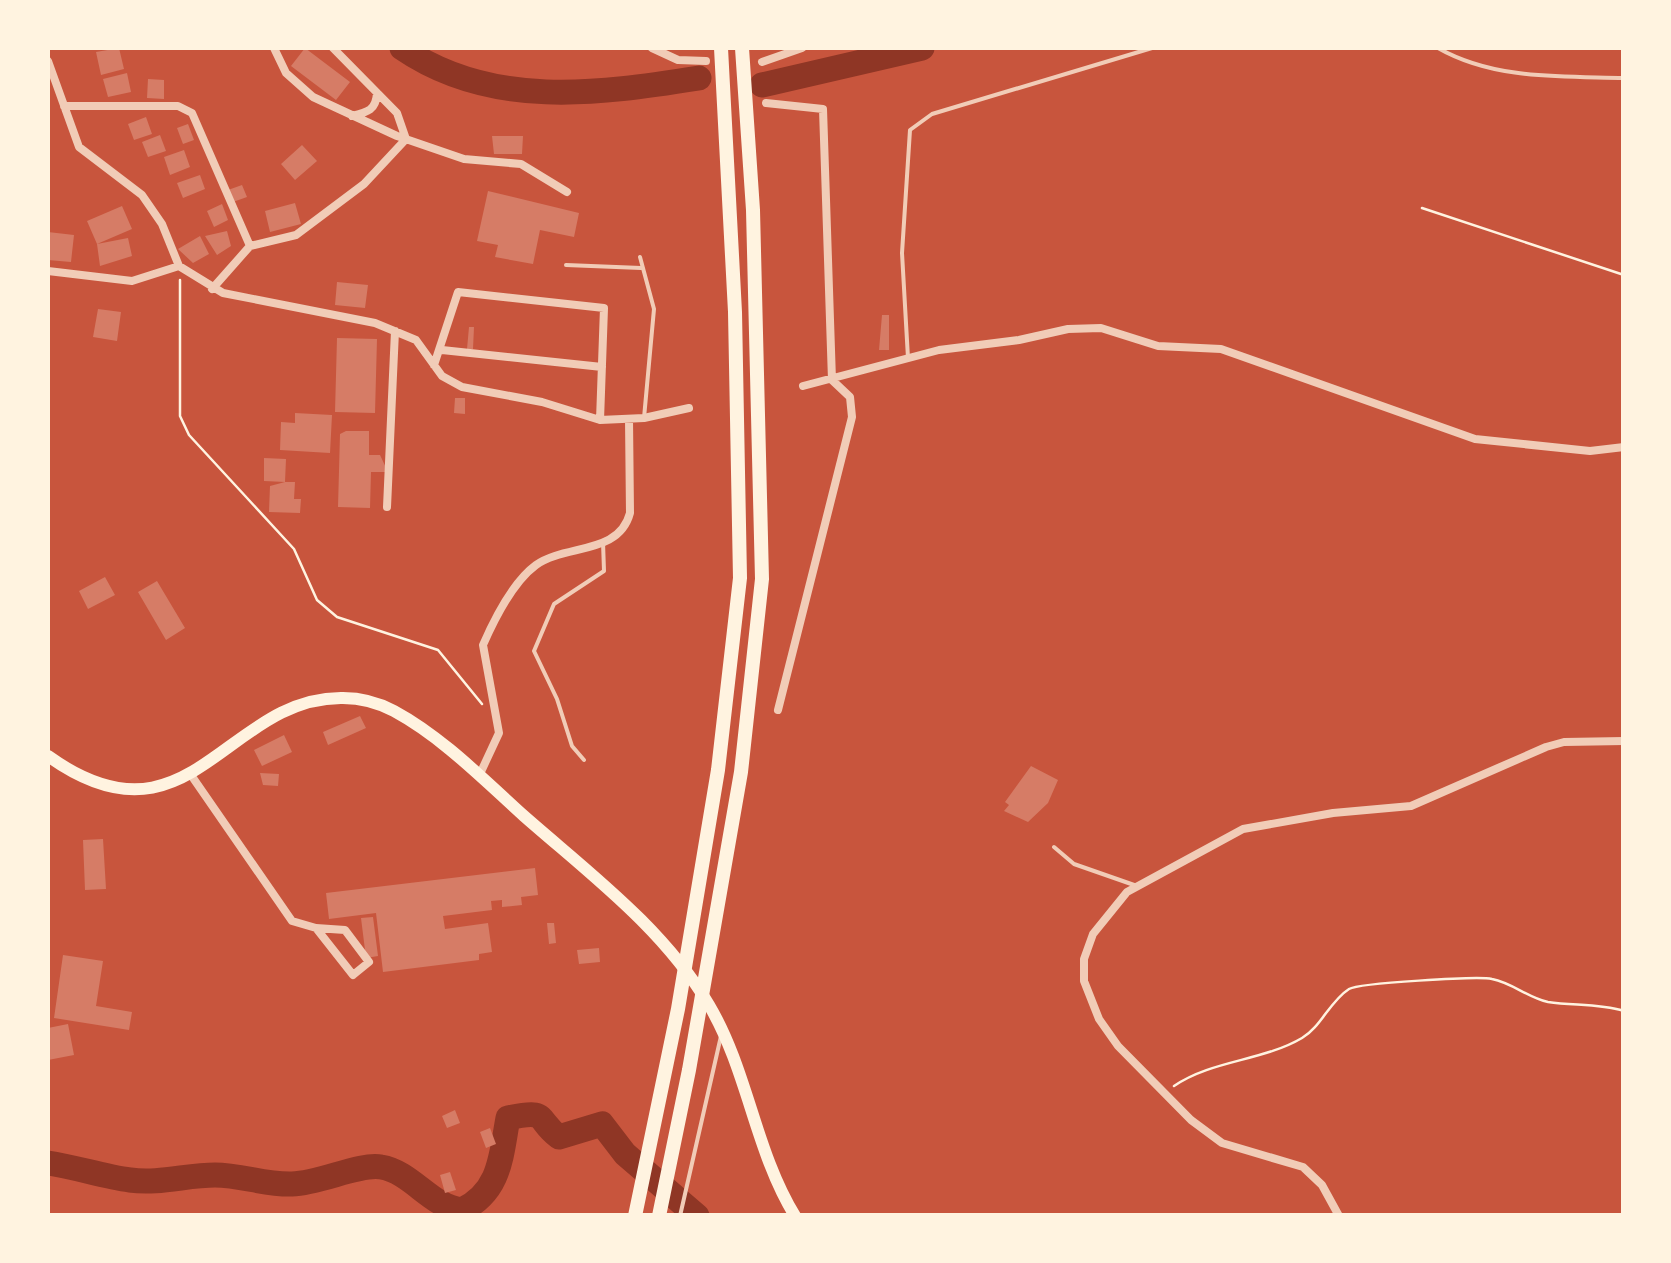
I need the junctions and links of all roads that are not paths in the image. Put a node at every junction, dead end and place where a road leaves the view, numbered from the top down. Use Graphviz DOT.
graph roads {
  1 [pos="274,48"];
  2 [pos="333,48"];
  3 [pos="652,48"];
  4 [pos="721,48"];
  5 [pos="742,48"];
  6 [pos="802,48"];
  7 [pos="1152,48"];
  8 [pos="1438,48"];
  9 [pos="48,60"];
  10 [pos="706,61"];
  11 [pos="762,62"];
  12 [pos="1624,78"];
  13 [pos="378,93"];
  14 [pos="766,103"];
  15 [pos="64,106"];
  16 [pos="352,116"];
  17 [pos="406,139"];
  18 [pos="567,192"];
  19 [pos="250,246"];
  20 [pos="640,256"];
  21 [pos="566,264"];
  22 [pos="178,266"];
  23 [pos="641,268"];
  24 [pos="48,271"];
  25 [pos="212,288"];
  26 [pos="395,332"];
  27 [pos="442,350"];
  28 [pos="908,360"];
  29 [pos="434,365"];
  30 [pos="602,367"];
  31 [pos="832,380"];
  32 [pos="804,386"];
  33 [pos="689,408"];
  34 [pos="644,418"];
  35 [pos="628,419"];
  36 [pos="600,420"];
  37 [pos="1624,447"];
  38 [pos="387,507"];
  39 [pos="603,542"];
  40 [pos="778,710"];
  41 [pos="1624,741"];
  42 [pos="48,756"];
  43 [pos="584,760"];
  44 [pos="191,774"];
  45 [pos="479,776"];
  46 [pos="1054,847"];
  47 [pos="1137,886"];
  48 [pos="316,928"];
  49 [pos="723,1032"];
  50 [pos="634,1216"];
  51 [pos="659,1216"];
  52 [pos="680,1216"];
  53 [pos="795,1216"];
  54 [pos="1339,1216"];
  1 -- 16 [label="street"];
  2 -- 13 [label="street"];
  3 -- 10 [label="street"];
  4 -- 50 [label="highway"];
  5 -- 51 [label="highway"];
  6 -- 11 [label="street"];
  7 -- 28 [label="lane"];
  8 -- 12 [label="lane"];
  9 -- 15 [label="street"];
  13 -- 16 [label="street"];
  13 -- 17 [label="street"];
  14 -- 31 [label="street"];
  15 -- 19 [label="street"];
  15 -- 22 [label="street"];
  16 -- 17 [label="street"];
  17 -- 18 [label="street"];
  17 -- 19 [label="street"];
  19 -- 25 [label="street"];
  20 -- 23 [label="lane"];
  21 -- 23 [label="lane"];
  22 -- 24 [label="street"];
  22 -- 25 [label="street"];
  23 -- 34 [label="lane"];
  25 -- 26 [label="street"];
  26 -- 29 [label="street"];
  26 -- 38 [label="street"];
  27 -- 29 [label="street"];
  27 -- 30 [label="street"];
  27 -- 30 [label="street"];
  28 -- 31 [label="street"];
  28 -- 37 [label="street"];
  29 -- 36 [label="street"];
  30 -- 36 [label="street"];
  31 -- 32 [label="street"];
  31 -- 40 [label="street"];
  33 -- 34 [label="street"];
  34 -- 35 [label="street"];
  35 -- 36 [label="street"];
  35 -- 39 [label="street"];
  39 -- 43 [label="lane"];
  39 -- 45 [label="street"];
  41 -- 47 [label="street"];
  42 -- 44 [label="highway"];
  44 -- 45 [label="highway"];
  44 -- 48 [label="street"];
  45 -- 49 [label="highway"];
  46 -- 47 [label="lane"];
  47 -- 54 [label="street"];
  48 -- 48 [label="street"];
  49 -- 52 [label="lane"];
  49 -- 53 [label="highway"];
}
